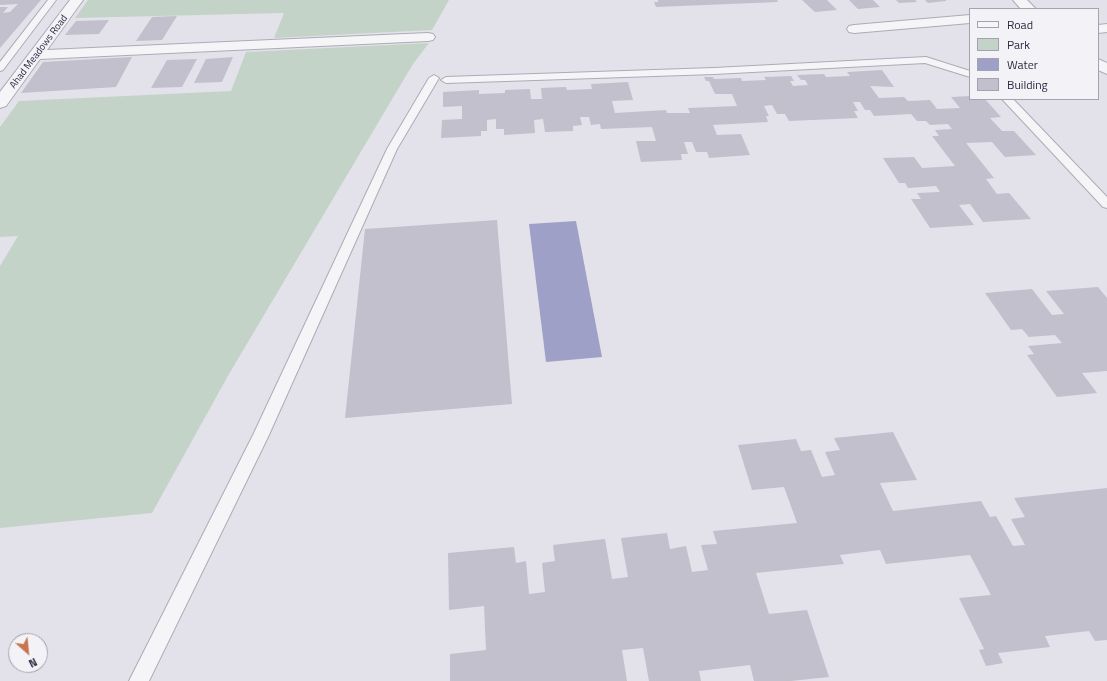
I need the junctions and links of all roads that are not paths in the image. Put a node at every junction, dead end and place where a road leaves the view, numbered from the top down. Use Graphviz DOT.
graph roads {
  1 [pos="52,0"];
  2 [pos="76,0"];
  3 [pos="1019,0"];
  4 [pos="1029,8"];
  5 [pos="969,19"];
  6 [pos="854,29"];
  7 [pos="428,37"];
  8 [pos="38,55"];
  9 [pos="1099,64"];
  10 [pos="0,68"];
  11 [pos="1107,70"];
  12 [pos="969,74"];
  13 [pos="1008,100"];
  14 [pos="0,103"];
  15 [pos="1107,204"];
  16 [pos="139,681"];
  1 -- 10 [label="lane"];
  2 -- 8 [label="street, Ahad Meadows Road"];
  3 -- 4 [label="street"];
  5 -- 6 [label="street"];
  7 -- 8 [label="street"];
  8 -- 14 [label="street, Ahad Meadows Road"];
  9 -- 11 [label="street"];
  12 -- 16 [label="lane"];
  13 -- 15 [label="lane"];
}
